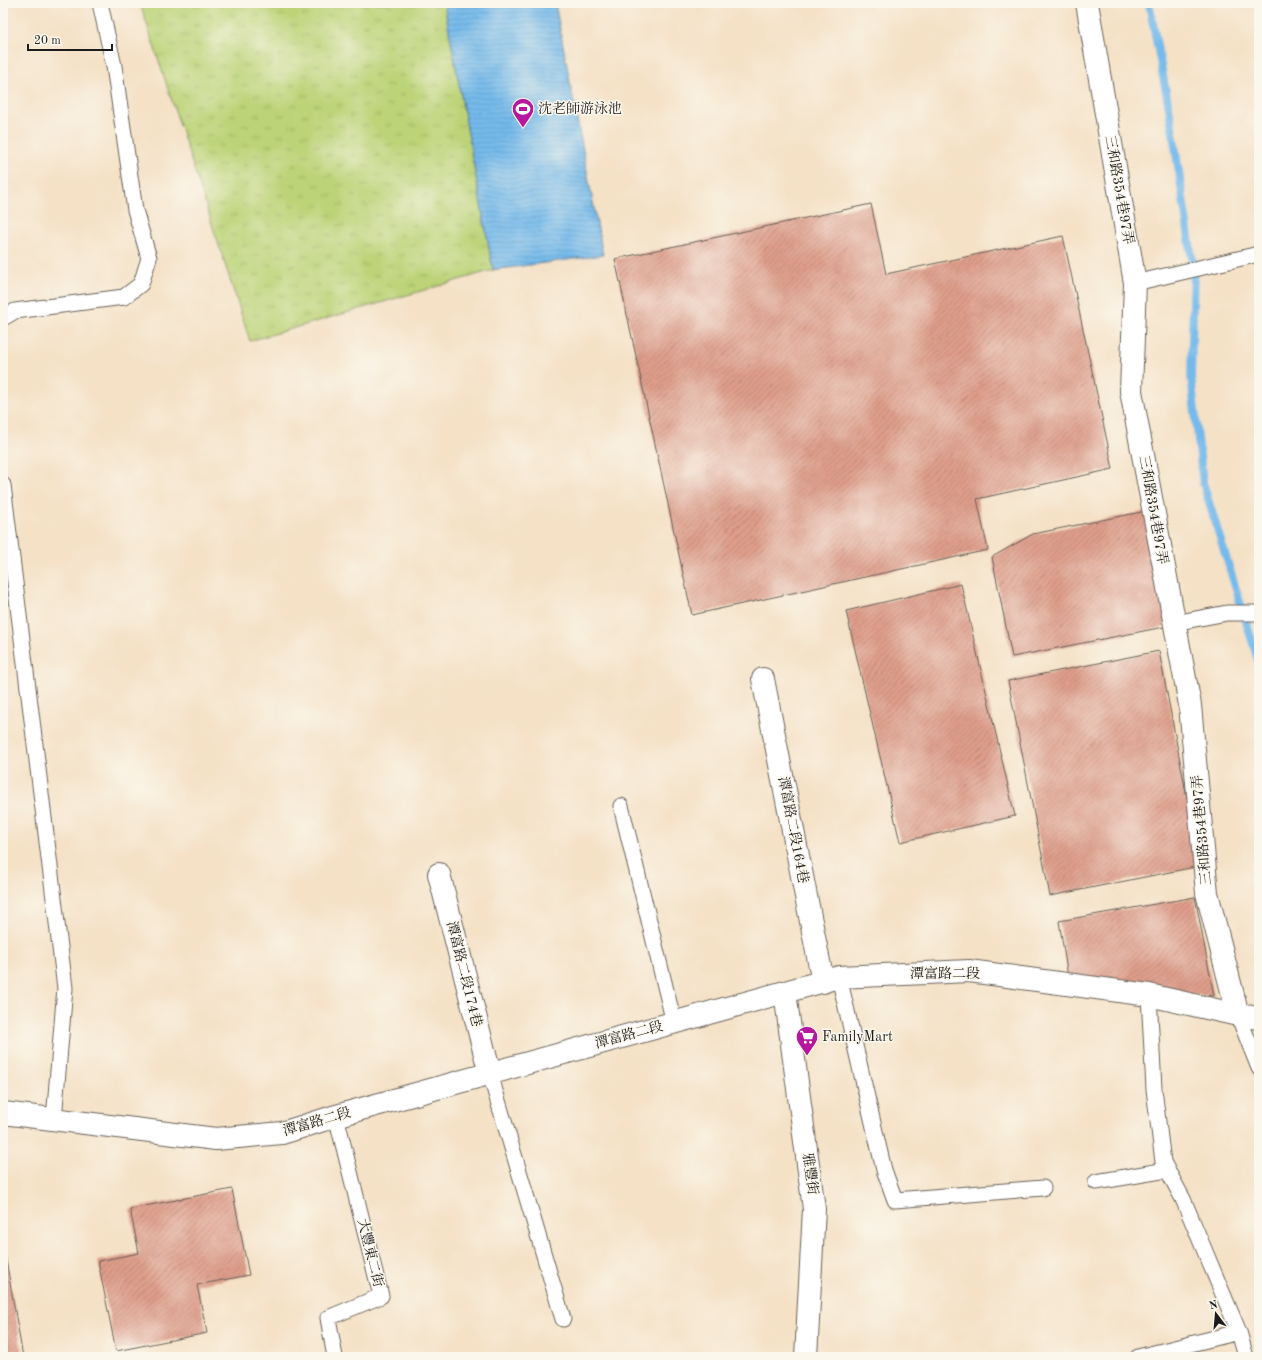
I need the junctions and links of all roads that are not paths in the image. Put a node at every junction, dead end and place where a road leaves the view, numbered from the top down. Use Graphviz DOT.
graph roads {
  1 [pos="100,3"];
  2 [pos="1087,3"];
  3 [pos="1259,254"];
  4 [pos="1135,283"];
  5 [pos="3,318"];
  6 [pos="3,485"];
  7 [pos="1259,613"];
  8 [pos="1174,623"];
  9 [pos="762,679"];
  10 [pos="620,806"];
  11 [pos="439,874"];
  12 [pos="831,980"];
  13 [pos="784,992"];
  14 [pos="1149,995"];
  15 [pos="1249,1017"];
  16 [pos="674,1023"];
  17 [pos="1259,1068"];
  18 [pos="490,1074"];
  19 [pos="3,1113"];
  20 [pos="336,1116"];
  21 [pos="54,1119"];
  22 [pos="1167,1170"];
  23 [pos="1096,1182"];
  24 [pos="1043,1188"];
  25 [pos="563,1319"];
  26 [pos="1239,1332"];
  27 [pos="335,1357"];
  28 [pos="806,1357"];
  29 [pos="1138,1357"];
  30 [pos="1246,1357"];
  1 -- 5 [label="lane"];
  2 -- 4 [label="street, 三和路354巷97弄"];
  3 -- 4 [label="lane"];
  4 -- 8 [label="street, 三和路354巷97弄"];
  6 -- 21 [label="lane"];
  7 -- 8 [label="lane"];
  8 -- 15 [label="street, 三和路354巷97弄"];
  9 -- 12 [label="street, 潭富路二段164巷"];
  10 -- 16 [label="lane"];
  11 -- 18 [label="street, 潭富路二段174巷"];
  12 -- 13 [label="street, 潭富路二段"];
  12 -- 14 [label="street, 潭富路二段"];
  12 -- 24 [label="lane"];
  13 -- 16 [label="street, 潭富路二段"];
  13 -- 28 [label="street, 雅豐街"];
  14 -- 15 [label="street, 潭富路二段"];
  14 -- 22 [label="lane"];
  15 -- 17 [label="lane"];
  16 -- 18 [label="street, 潭富路二段"];
  18 -- 20 [label="street, 潭富路二段"];
  18 -- 25 [label="lane"];
  19 -- 21 [label="street, 潭富路二段"];
  20 -- 21 [label="street, 潭富路二段"];
  20 -- 27 [label="lane, 大豐東二街"];
  22 -- 23 [label="lane"];
  22 -- 26 [label="lane"];
  26 -- 29 [label="lane"];
  26 -- 30 [label="lane"];
}
